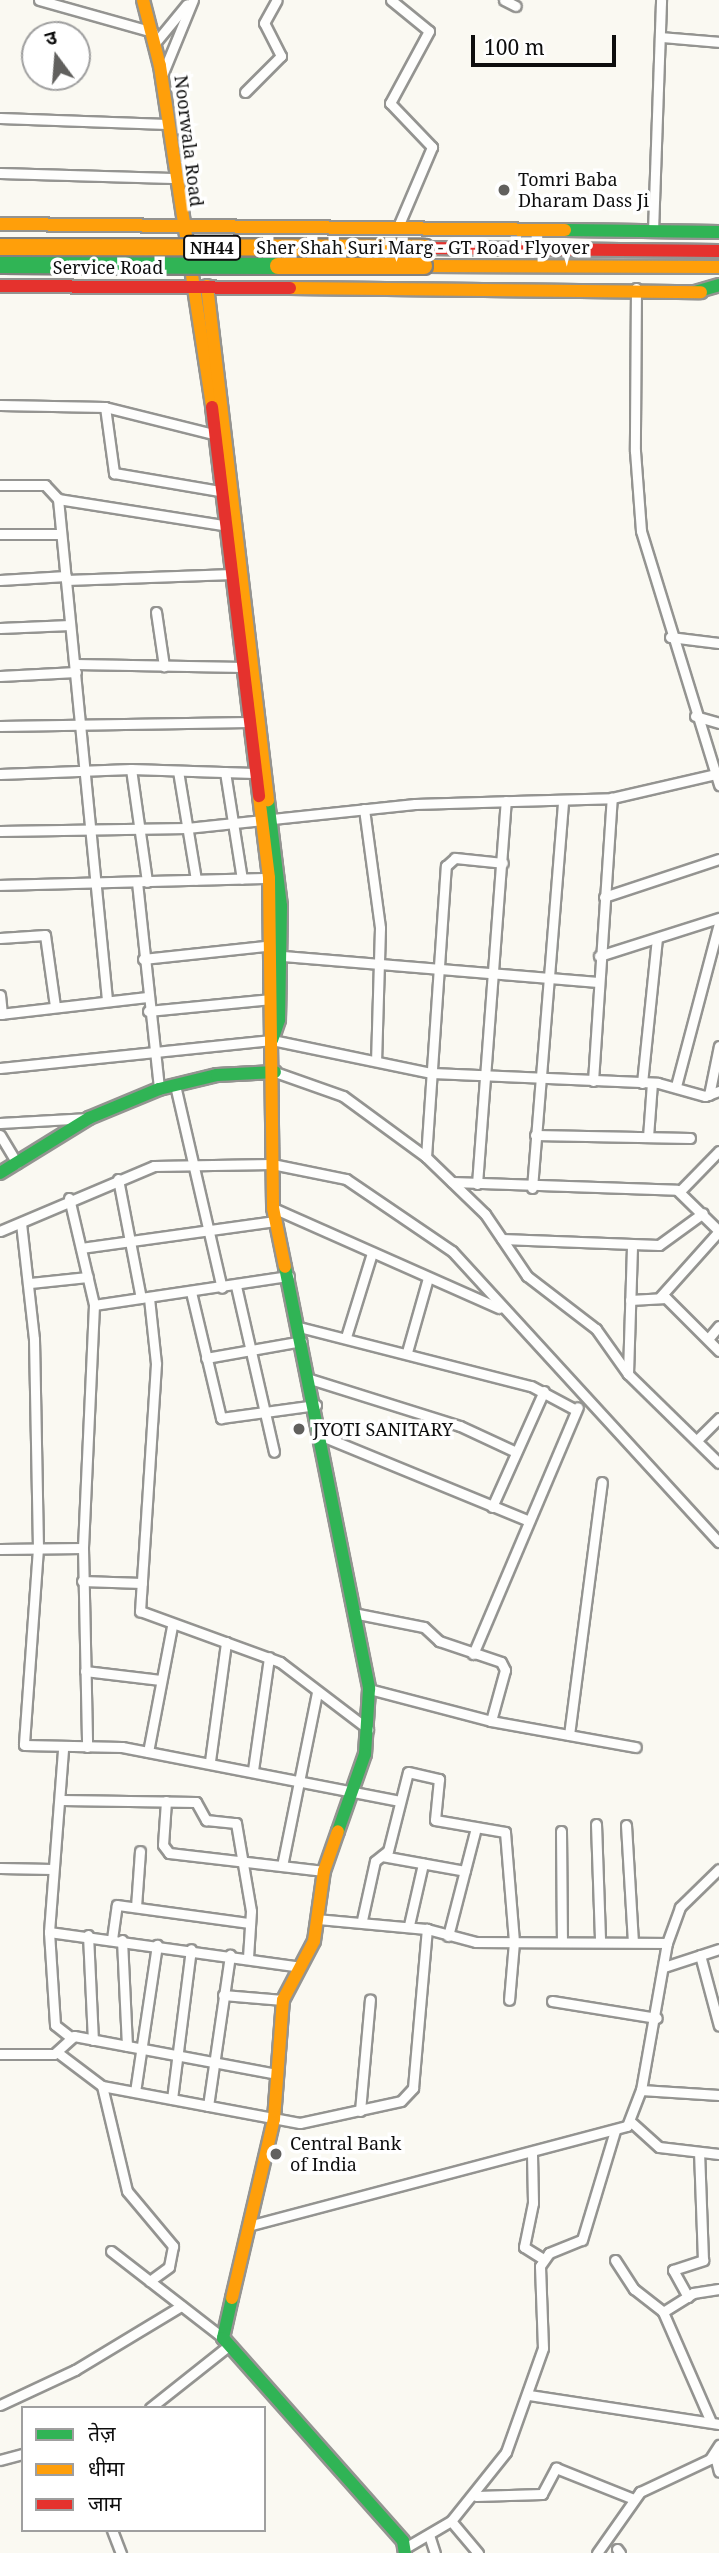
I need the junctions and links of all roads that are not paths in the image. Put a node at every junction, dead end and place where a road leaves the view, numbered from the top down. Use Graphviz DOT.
graph roads {
  1 [pos="39,0"];
  2 [pos="143,0"];
  3 [pos="192,0"];
  4 [pos="277,0"];
  5 [pos="391,0"];
  6 [pos="504,0"];
  7 [pos="661,0"];
  8 [pos="516,6"];
  9 [pos="661,37"];
  10 [pos="154,38"];
  11 [pos="719,43"];
  12 [pos="161,76"];
  13 [pos="245,92"];
  14 [pos="0,117"];
  15 [pos="167,124"];
  16 [pos="0,173"];
  17 [pos="172,178"];
  18 [pos="0,224"];
  19 [pos="181,228"];
  20 [pos="397,229"];
  21 [pos="653,231"];
  22 [pos="719,232"];
  23 [pos="0,247"];
  24 [pos="719,251"];
  25 [pos="0,265"];
  26 [pos="719,267"];
  27 [pos="719,285"];
  28 [pos="0,286"];
  29 [pos="202,286"];
  30 [pos="636,288"];
  31 [pos="695,292"];
  32 [pos="719,292"];
  33 [pos="0,405"];
  34 [pos="105,407"];
  35 [pos="217,435"];
  36 [pos="0,485"];
  37 [pos="225,492"];
  38 [pos="58,499"];
  39 [pos="229,526"];
  40 [pos="0,534"];
  41 [pos="60,534"];
  42 [pos="233,574"];
  43 [pos="66,578"];
  44 [pos="0,580"];
  45 [pos="156,612"];
  46 [pos="70,625"];
  47 [pos="0,628"];
  48 [pos="670,637"];
  49 [pos="719,643"];
  50 [pos="164,666"];
  51 [pos="244,667"];
  52 [pos="76,668"];
  53 [pos="0,676"];
  54 [pos="695,716"];
  55 [pos="82,720"];
  56 [pos="249,722"];
  57 [pos="719,723"];
  58 [pos="0,726"];
  59 [pos="131,769"];
  60 [pos="87,771"];
  61 [pos="178,771"];
  62 [pos="225,772"];
  63 [pos="254,773"];
  64 [pos="716,774"];
  65 [pos="0,775"];
  66 [pos="719,785"];
  67 [pos="612,798"];
  68 [pos="563,800"];
  69 [pos="506,801"];
  70 [pos="364,809"];
  71 [pos="266,822"];
  72 [pos="233,825"];
  73 [pos="93,828"];
  74 [pos="140,828"];
  75 [pos="187,828"];
  76 [pos="0,831"];
  77 [pos="719,859"];
  78 [pos="503,863"];
  79 [pos="269,878"];
  80 [pos="242,879"];
  81 [pos="195,880"];
  82 [pos="142,882"];
  83 [pos="98,883"];
  84 [pos="0,885"];
  85 [pos="604,897"];
  86 [pos="719,920"];
  87 [pos="0,938"];
  88 [pos="657,939"];
  89 [pos="279,951"];
  90 [pos="600,956"];
  91 [pos="144,959"];
  92 [pos="381,961"];
  93 [pos="439,965"];
  94 [pos="494,970"];
  95 [pos="546,976"];
  96 [pos="598,982"];
  97 [pos="0,995"];
  98 [pos="147,997"];
  99 [pos="271,999"];
  100 [pos="107,1000"];
  101 [pos="55,1006"];
  102 [pos="148,1011"];
  103 [pos="1,1014"];
  104 [pos="272,1040"];
  105 [pos="719,1046"];
  106 [pos="153,1050"];
  107 [pos="376,1061"];
  108 [pos="0,1068"];
  109 [pos="275,1072"];
  110 [pos="432,1073"];
  111 [pos="485,1078"];
  112 [pos="538,1079"];
  113 [pos="593,1081"];
  114 [pos="647,1083"];
  115 [pos="676,1086"];
  116 [pos="167,1087"];
  117 [pos="719,1091"];
  118 [pos="709,1096"];
  119 [pos="89,1118"];
  120 [pos="0,1123"];
  121 [pos="0,1135"];
  122 [pos="535,1135"];
  123 [pos="648,1137"];
  124 [pos="690,1138"];
  125 [pos="719,1151"];
  126 [pos="426,1157"];
  127 [pos="16,1163"];
  128 [pos="191,1163"];
  129 [pos="272,1164"];
  130 [pos="0,1173"];
  131 [pos="118,1179"];
  132 [pos="452,1182"];
  133 [pos="477,1184"];
  134 [pos="532,1188"];
  135 [pos="680,1191"];
  136 [pos="69,1198"];
  137 [pos="703,1213"];
  138 [pos="274,1215"];
  139 [pos="21,1223"];
  140 [pos="209,1229"];
  141 [pos="0,1231"];
  142 [pos="719,1231"];
  143 [pos="502,1239"];
  144 [pos="131,1241"];
  145 [pos="632,1244"];
  146 [pos="81,1248"];
  147 [pos="372,1253"];
  148 [pos="289,1276"];
  149 [pos="88,1277"];
  150 [pos="428,1278"];
  151 [pos="30,1283"];
  152 [pos="236,1286"];
  153 [pos="222,1288"];
  154 [pos="191,1292"];
  155 [pos="660,1297"];
  156 [pos="145,1298"];
  157 [pos="630,1300"];
  158 [pos="93,1305"];
  159 [pos="501,1308"];
  160 [pos="719,1326"];
  161 [pos="301,1334"];
  162 [pos="346,1337"];
  163 [pos="708,1339"];
  164 [pos="251,1349"];
  165 [pos="719,1351"];
  166 [pos="407,1352"];
  167 [pos="206,1358"];
  168 [pos="628,1374"];
  169 [pos="310,1379"];
  170 [pos="544,1391"];
  171 [pos="583,1397"];
  172 [pos="316,1405"];
  173 [pos="576,1410"];
  174 [pos="265,1415"];
  175 [pos="719,1418"];
  176 [pos="322,1436"];
  177 [pos="697,1440"];
  178 [pos="274,1452"];
  179 [pos="516,1452"];
  180 [pos="719,1463"];
  181 [pos="602,1482"];
  182 [pos="492,1507"];
  183 [pos="527,1520"];
  184 [pos="719,1542"];
  185 [pos="37,1548"];
  186 [pos="83,1548"];
  187 [pos="0,1549"];
  188 [pos="82,1581"];
  189 [pos="142,1583"];
  190 [pos="353,1613"];
  191 [pos="172,1626"];
  192 [pos="226,1642"];
  193 [pos="473,1654"];
  194 [pos="269,1657"];
  195 [pos="85,1671"];
  196 [pos="160,1680"];
  197 [pos="369,1689"];
  198 [pos="317,1692"];
  199 [pos="491,1721"];
  200 [pos="368,1729"];
  201 [pos="569,1735"];
  202 [pos="87,1747"];
  203 [pos="636,1747"];
  204 [pos="63,1750"];
  205 [pos="148,1752"];
  206 [pos="210,1761"];
  207 [pos="253,1770"];
  208 [pos="300,1780"];
  209 [pos="355,1791"];
  210 [pos="62,1800"];
  211 [pos="166,1801"];
  212 [pos="400,1801"];
  213 [pos="596,1824"];
  214 [pos="626,1825"];
  215 [pos="476,1828"];
  216 [pos="561,1831"];
  217 [pos="140,1852"];
  218 [pos="382,1856"];
  219 [pos="241,1861"];
  220 [pos="423,1864"];
  221 [pos="282,1866"];
  222 [pos="0,1868"];
  223 [pos="52,1869"];
  224 [pos="719,1869"];
  225 [pos="324,1871"];
  226 [pos="465,1871"];
  227 [pos="136,1907"];
  228 [pos="317,1919"];
  229 [pos="362,1920"];
  230 [pos="249,1923"];
  231 [pos="409,1925"];
  232 [pos="427,1929"];
  233 [pos="49,1932"];
  234 [pos="88,1935"];
  235 [pos="448,1937"];
  236 [pos="117,1939"];
  237 [pos="600,1941"];
  238 [pos="514,1942"];
  239 [pos="562,1942"];
  240 [pos="633,1942"];
  241 [pos="667,1943"];
  242 [pos="158,1945"];
  243 [pos="191,1949"];
  244 [pos="719,1949"];
  245 [pos="230,1955"];
  246 [pos="700,1955"];
  247 [pos="248,1957"];
  248 [pos="300,1967"];
  249 [pos="664,1967"];
  250 [pos="223,1995"];
  251 [pos="370,1999"];
  252 [pos="283,2000"];
  253 [pos="509,2000"];
  254 [pos="552,2001"];
  255 [pos="657,2018"];
  256 [pos="719,2026"];
  257 [pos="69,2036"];
  258 [pos="93,2040"];
  259 [pos="127,2046"];
  260 [pos="142,2050"];
  261 [pos="58,2052"];
  262 [pos="0,2054"];
  263 [pos="178,2058"];
  264 [pos="216,2064"];
  265 [pos="277,2074"];
  266 [pos="102,2086"];
  267 [pos="641,2090"];
  268 [pos="135,2092"];
  269 [pos="719,2095"];
  270 [pos="172,2099"];
  271 [pos="208,2106"];
  272 [pos="360,2111"];
  273 [pos="274,2119"];
  274 [pos="630,2121"];
  275 [pos="615,2131"];
  276 [pos="699,2152"];
  277 [pos="532,2154"];
  278 [pos="719,2154"];
  279 [pos="248,2226"];
  280 [pos="111,2251"];
  281 [pos="543,2259"];
  282 [pos="615,2260"];
  283 [pos="150,2281"];
  284 [pos="719,2290"];
  285 [pos="688,2297"];
  286 [pos="181,2306"];
  287 [pos="663,2312"];
  288 [pos="225,2343"];
  289 [pos="529,2395"];
  290 [pos="0,2405"];
  291 [pos="152,2406"];
  292 [pos="715,2423"];
  293 [pos="719,2445"];
  294 [pos="21,2455"];
  295 [pos="715,2456"];
  296 [pos="0,2460"];
  297 [pos="719,2472"];
  298 [pos="477,2496"];
  299 [pos="634,2499"];
  300 [pos="451,2522"];
  301 [pos="113,2532"];
  302 [pos="429,2536"];
  303 [pos="405,2551"];
  304 [pos="121,2553"];
  305 [pos="435,2553"];
  306 [pos="478,2553"];
  307 [pos="597,2553"];
  1 -- 10 [label="street"];
  2 -- 10 [label="main road, Noorwala Road"];
  3 -- 10 [label="street"];
  3 -- 12 [label="street"];
  4 -- 13 [label="street"];
  5 -- 20 [label="street"];
  6 -- 8 [label="street"];
  7 -- 9 [label="street"];
  9 -- 11 [label="street"];
  9 -- 21 [label="street"];
  10 -- 12 [label="main road, Noorwala Road"];
  12 -- 15 [label="main road, Noorwala Road"];
  14 -- 15 [label="street"];
  15 -- 17 [label="main road, Noorwala Road"];
  16 -- 17 [label="street"];
  17 -- 19 [label="main road, Noorwala Road"];
  18 -- 19 [label="main road"];
  19 -- 20 [label="main road"];
  19 -- 29 [label="main road, Noorwala Road"];
  20 -- 21 [label="main road"];
  21 -- 22 [label="main road"];
  23 -- 24 [label="main road, Sher Shah Suri Marg - GT Road Flyover / NH44, bridge"];
  25 -- 26 [label="main road, Sher Shah Suri Marg - GT Road Flyover / NH44, bridge"];
  27 -- 31 [label="main road"];
  28 -- 29 [label="main road, Service Road"];
  29 -- 30 [label="main road, Service Road"];
  29 -- 35 [label="main road"];
  29 -- 71 [label="main road"];
  30 -- 31 [label="main road, Service Road"];
  30 -- 48 [label="street"];
  31 -- 32 [label="main road, Service Road"];
  33 -- 34 [label="street"];
  34 -- 35 [label="street"];
  34 -- 37 [label="street"];
  35 -- 37 [label="main road"];
  36 -- 38 [label="street"];
  37 -- 39 [label="main road"];
  38 -- 39 [label="street"];
  38 -- 41 [label="street"];
  39 -- 42 [label="main road"];
  40 -- 41 [label="street"];
  41 -- 43 [label="street"];
  42 -- 43 [label="street"];
  42 -- 51 [label="main road"];
  43 -- 44 [label="street"];
  43 -- 46 [label="street"];
  45 -- 50 [label="street"];
  46 -- 47 [label="street"];
  46 -- 52 [label="street"];
  48 -- 49 [label="street"];
  48 -- 54 [label="street"];
  50 -- 51 [label="street"];
  50 -- 52 [label="street"];
  51 -- 56 [label="main road"];
  52 -- 53 [label="street"];
  52 -- 55 [label="street"];
  54 -- 57 [label="street"];
  54 -- 64 [label="street"];
  55 -- 56 [label="street"];
  55 -- 58 [label="street"];
  55 -- 60 [label="street"];
  56 -- 63 [label="main road"];
  59 -- 60 [label="street"];
  59 -- 61 [label="street"];
  59 -- 74 [label="street"];
  60 -- 65 [label="street"];
  60 -- 73 [label="street"];
  61 -- 62 [label="street"];
  61 -- 75 [label="street"];
  62 -- 63 [label="street"];
  62 -- 72 [label="street"];
  63 -- 71 [label="main road"];
  64 -- 66 [label="street"];
  64 -- 67 [label="street"];
  67 -- 68 [label="street"];
  67 -- 85 [label="street"];
  68 -- 69 [label="street"];
  68 -- 95 [label="street"];
  69 -- 70 [label="street"];
  69 -- 78 [label="street"];
  70 -- 71 [label="street"];
  70 -- 92 [label="street"];
  71 -- 72 [label="street"];
  71 -- 79 [label="main road"];
  71 -- 89 [label="main road"];
  72 -- 75 [label="street"];
  72 -- 80 [label="street"];
  73 -- 74 [label="street"];
  73 -- 76 [label="street"];
  73 -- 83 [label="street"];
  74 -- 75 [label="street"];
  74 -- 82 [label="street"];
  75 -- 81 [label="street"];
  77 -- 85 [label="street"];
  78 -- 93 [label="street"];
  78 -- 94 [label="street"];
  79 -- 80 [label="street"];
  79 -- 89 [label="main road"];
  80 -- 81 [label="street"];
  81 -- 82 [label="street"];
  82 -- 83 [label="street"];
  82 -- 91 [label="street"];
  83 -- 84 [label="street"];
  83 -- 100 [label="street"];
  85 -- 90 [label="street"];
  86 -- 88 [label="street"];
  86 -- 115 [label="street"];
  87 -- 101 [label="street"];
  88 -- 90 [label="street"];
  88 -- 114 [label="street"];
  89 -- 91 [label="street"];
  89 -- 92 [label="street"];
  89 -- 99 [label="main road"];
  89 -- 104 [label="main road"];
  90 -- 96 [label="street"];
  91 -- 98 [label="street"];
  92 -- 93 [label="street"];
  92 -- 107 [label="street"];
  93 -- 94 [label="street"];
  93 -- 110 [label="street"];
  94 -- 95 [label="street"];
  94 -- 111 [label="street"];
  95 -- 96 [label="street"];
  95 -- 112 [label="street"];
  96 -- 113 [label="street"];
  97 -- 103 [label="street"];
  98 -- 100 [label="street"];
  98 -- 102 [label="street"];
  99 -- 102 [label="street"];
  99 -- 104 [label="main road"];
  100 -- 101 [label="street"];
  101 -- 103 [label="street"];
  102 -- 106 [label="street"];
  104 -- 106 [label="street"];
  104 -- 107 [label="street"];
  104 -- 109 [label="main road"];
  105 -- 118 [label="street"];
  106 -- 108 [label="street"];
  106 -- 116 [label="street"];
  107 -- 110 [label="street"];
  109 -- 116 [label="main road"];
  109 -- 126 [label="street"];
  109 -- 129 [label="main road"];
  110 -- 111 [label="street"];
  110 -- 126 [label="street"];
  111 -- 112 [label="street"];
  111 -- 133 [label="street"];
  112 -- 113 [label="street"];
  112 -- 122 [label="street"];
  113 -- 114 [label="street"];
  114 -- 115 [label="street"];
  114 -- 123 [label="street"];
  115 -- 118 [label="street"];
  116 -- 119 [label="main road"];
  116 -- 128 [label="street"];
  117 -- 118 [label="street"];
  119 -- 120 [label="street"];
  119 -- 127 [label="main road"];
  121 -- 127 [label="street"];
  122 -- 123 [label="street"];
  122 -- 134 [label="street"];
  123 -- 124 [label="street"];
  125 -- 135 [label="street"];
  126 -- 132 [label="street"];
  127 -- 130 [label="main road"];
  128 -- 129 [label="street"];
  128 -- 131 [label="street"];
  128 -- 140 [label="street"];
  129 -- 138 [label="main road"];
  129 -- 159 [label="street"];
  131 -- 136 [label="street"];
  131 -- 144 [label="street"];
  132 -- 133 [label="street"];
  132 -- 143 [label="street"];
  133 -- 134 [label="street"];
  134 -- 135 [label="street"];
  135 -- 137 [label="street"];
  136 -- 139 [label="street"];
  136 -- 146 [label="street"];
  137 -- 142 [label="street"];
  137 -- 145 [label="street"];
  138 -- 140 [label="street"];
  138 -- 147 [label="street"];
  138 -- 148 [label="main road"];
  139 -- 141 [label="street"];
  139 -- 151 [label="street"];
  140 -- 144 [label="street"];
  140 -- 153 [label="street"];
  142 -- 155 [label="street"];
  143 -- 145 [label="street"];
  143 -- 168 [label="street"];
  144 -- 146 [label="street"];
  144 -- 156 [label="street"];
  145 -- 157 [label="street"];
  146 -- 149 [label="street"];
  147 -- 150 [label="street"];
  147 -- 162 [label="street"];
  148 -- 152 [label="street"];
  148 -- 161 [label="main road"];
  149 -- 151 [label="street"];
  149 -- 158 [label="street"];
  150 -- 159 [label="street"];
  150 -- 166 [label="street"];
  151 -- 185 [label="street"];
  152 -- 153 [label="street"];
  152 -- 164 [label="street"];
  153 -- 154 [label="street"];
  154 -- 156 [label="street"];
  154 -- 167 [label="street"];
  155 -- 157 [label="street"];
  155 -- 163 [label="street"];
  156 -- 158 [label="street"];
  156 -- 189 [label="street"];
  157 -- 168 [label="street"];
  158 -- 186 [label="street"];
  159 -- 171 [label="street"];
  160 -- 163 [label="street"];
  161 -- 162 [label="street"];
  161 -- 164 [label="street"];
  161 -- 169 [label="main road"];
  162 -- 166 [label="street"];
  163 -- 165 [label="street"];
  164 -- 167 [label="street"];
  164 -- 174 [label="street"];
  166 -- 170 [label="street"];
  167 -- 174 [label="street"];
  168 -- 177 [label="street"];
  169 -- 172 [label="main road"];
  169 -- 179 [label="street"];
  170 -- 173 [label="street"];
  170 -- 179 [label="street"];
  171 -- 173 [label="street"];
  171 -- 184 [label="street"];
  172 -- 174 [label="street"];
  172 -- 176 [label="main road"];
  173 -- 183 [label="street"];
  174 -- 178 [label="street"];
  175 -- 177 [label="street"];
  176 -- 182 [label="street"];
  176 -- 190 [label="main road"];
  177 -- 180 [label="street"];
  179 -- 182 [label="street"];
  181 -- 201 [label="street"];
  182 -- 183 [label="street"];
  183 -- 193 [label="street"];
  185 -- 186 [label="street"];
  185 -- 187 [label="street"];
  185 -- 204 [label="street"];
  186 -- 188 [label="street"];
  188 -- 189 [label="street"];
  188 -- 195 [label="street"];
  189 -- 191 [label="street"];
  190 -- 193 [label="street"];
  190 -- 197 [label="main road"];
  191 -- 192 [label="street"];
  191 -- 196 [label="street"];
  192 -- 194 [label="street"];
  192 -- 206 [label="street"];
  193 -- 199 [label="street"];
  194 -- 198 [label="street"];
  194 -- 207 [label="street"];
  195 -- 196 [label="street"];
  195 -- 202 [label="street"];
  196 -- 205 [label="street"];
  197 -- 199 [label="street"];
  197 -- 200 [label="main road"];
  198 -- 200 [label="street"];
  198 -- 208 [label="street"];
  199 -- 201 [label="street"];
  200 -- 209 [label="main road"];
  201 -- 203 [label="street"];
  202 -- 204 [label="street"];
  202 -- 205 [label="street"];
  204 -- 210 [label="street"];
  205 -- 206 [label="street"];
  206 -- 207 [label="street"];
  207 -- 208 [label="street"];
  208 -- 209 [label="street"];
  208 -- 221 [label="street"];
  209 -- 212 [label="street"];
  209 -- 225 [label="main road"];
  210 -- 211 [label="street"];
  210 -- 223 [label="street"];
  211 -- 219 [label="street"];
  211 -- 219 [label="street"];
  212 -- 215 [label="street"];
  212 -- 218 [label="street"];
  213 -- 237 [label="street"];
  214 -- 240 [label="street"];
  215 -- 226 [label="street"];
  215 -- 238 [label="street"];
  216 -- 239 [label="street"];
  217 -- 227 [label="street"];
  218 -- 220 [label="street"];
  218 -- 229 [label="street"];
  219 -- 221 [label="street"];
  219 -- 230 [label="street"];
  220 -- 226 [label="street"];
  220 -- 231 [label="street"];
  221 -- 225 [label="street"];
  222 -- 223 [label="street"];
  223 -- 233 [label="street"];
  224 -- 241 [label="street"];
  225 -- 228 [label="main road"];
  226 -- 235 [label="street"];
  227 -- 230 [label="street"];
  227 -- 236 [label="street"];
  228 -- 229 [label="street"];
  228 -- 248 [label="main road"];
  229 -- 231 [label="street"];
  230 -- 247 [label="street"];
  231 -- 232 [label="street"];
  232 -- 235 [label="street"];
  232 -- 272 [label="street"];
  233 -- 234 [label="street"];
  233 -- 257 [label="street"];
  234 -- 236 [label="street"];
  234 -- 258 [label="street"];
  235 -- 238 [label="street"];
  236 -- 242 [label="street"];
  236 -- 259 [label="street"];
  237 -- 239 [label="street"];
  237 -- 240 [label="street"];
  238 -- 239 [label="street"];
  238 -- 253 [label="street"];
  240 -- 241 [label="street"];
  241 -- 249 [label="street"];
  242 -- 243 [label="street"];
  242 -- 260 [label="street"];
  243 -- 245 [label="street"];
  243 -- 263 [label="street"];
  244 -- 246 [label="street"];
  245 -- 247 [label="street"];
  245 -- 250 [label="street"];
  246 -- 249 [label="street"];
  246 -- 256 [label="street"];
  247 -- 248 [label="street"];
  248 -- 252 [label="main road"];
  249 -- 255 [label="street"];
  250 -- 252 [label="street"];
  250 -- 264 [label="street"];
  251 -- 272 [label="street"];
  252 -- 265 [label="main road"];
  254 -- 255 [label="street"];
  255 -- 267 [label="street"];
  257 -- 258 [label="street"];
  257 -- 261 [label="street"];
  258 -- 259 [label="street"];
  259 -- 260 [label="street"];
  260 -- 263 [label="street"];
  260 -- 268 [label="street"];
  261 -- 262 [label="street"];
  261 -- 266 [label="street"];
  263 -- 264 [label="street"];
  263 -- 270 [label="street"];
  264 -- 265 [label="street"];
  264 -- 271 [label="street"];
  265 -- 273 [label="main road"];
  266 -- 268 [label="street"];
  266 -- 283 [label="street"];
  267 -- 269 [label="street"];
  267 -- 274 [label="street"];
  268 -- 270 [label="street"];
  270 -- 271 [label="street"];
  271 -- 273 [label="street"];
  272 -- 273 [label="street"];
  273 -- 279 [label="main road"];
  274 -- 275 [label="street"];
  274 -- 276 [label="street"];
  275 -- 277 [label="street"];
  275 -- 281 [label="street"];
  276 -- 278 [label="street"];
  276 -- 285 [label="street"];
  277 -- 279 [label="street"];
  277 -- 281 [label="street"];
  279 -- 288 [label="main road"];
  280 -- 283 [label="street"];
  281 -- 289 [label="street"];
  282 -- 287 [label="street"];
  283 -- 286 [label="street"];
  284 -- 285 [label="street"];
  285 -- 287 [label="street"];
  286 -- 288 [label="street"];
  286 -- 290 [label="street"];
  287 -- 292 [label="street"];
  288 -- 291 [label="street"];
  288 -- 303 [label="main road"];
  289 -- 292 [label="street"];
  289 -- 298 [label="street"];
  293 -- 295 [label="street"];
  294 -- 296 [label="street"];
  295 -- 297 [label="street"];
  295 -- 299 [label="street"];
  298 -- 299 [label="street"];
  298 -- 300 [label="street"];
  299 -- 307 [label="street"];
  300 -- 302 [label="street"];
  300 -- 306 [label="street"];
  301 -- 304 [label="street"];
  302 -- 303 [label="street"];
  302 -- 305 [label="street"];
}
